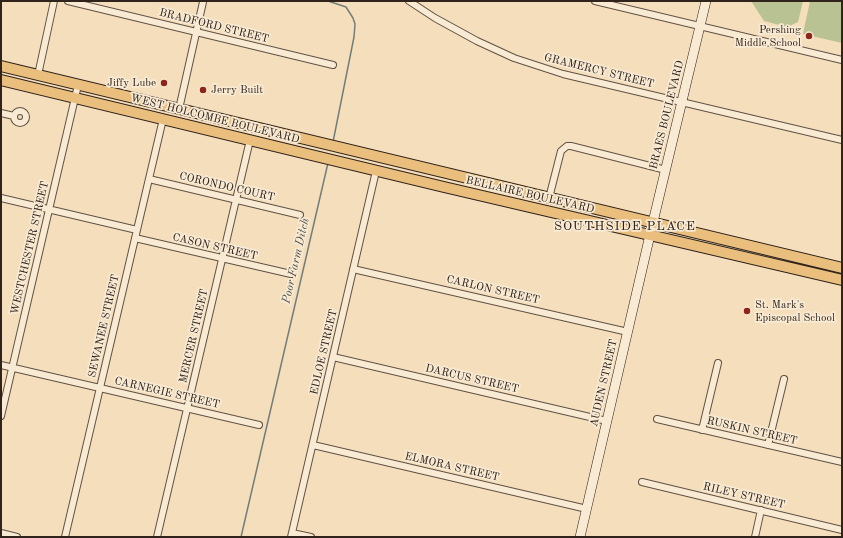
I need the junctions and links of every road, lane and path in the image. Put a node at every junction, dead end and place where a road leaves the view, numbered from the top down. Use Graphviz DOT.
graph roads {
  1 [pos="54,1"];
  2 [pos="68,1"];
  3 [pos="409,1"];
  4 [pos="595,1"];
  5 [pos="706,1"];
  6 [pos="204,2"];
  7 [pos="700,26"];
  8 [pos="196,32"];
  9 [pos="842,60"];
  10 [pos="333,65"];
  11 [pos="1,66"];
  12 [pos="38,75"];
  13 [pos="1,80"];
  14 [pos="78,85"];
  15 [pos="36,88"];
  16 [pos="75,98"];
  17 [pos="682,102"];
  18 [pos="179,109"];
  19 [pos="1,113"];
  20 [pos="14,116"];
  21 [pos="163,119"];
  22 [pos="247,125"];
  23 [pos="250,140"];
  24 [pos="842,140"];
  25 [pos="380,157"];
  26 [pos="666,170"];
  27 [pos="376,171"];
  28 [pos="447,173"];
  29 [pos="149,179"];
  30 [pos="444,187"];
  31 [pos="528,192"];
  32 [pos="1,198"];
  33 [pos="549,198"];
  34 [pos="236,200"];
  35 [pos="524,206"];
  36 [pos="49,209"];
  37 [pos="300,215"];
  38 [pos="653,222"];
  39 [pos="137,230"];
  40 [pos="650,235"];
  41 [pos="135,238"];
  42 [pos="743,244"];
  43 [pos="740,256"];
  44 [pos="222,258"];
  45 [pos="827,264"];
  46 [pos="353,268"];
  47 [pos="842,268"];
  48 [pos="291,274"];
  49 [pos="824,276"];
  50 [pos="842,280"];
  51 [pos="628,332"];
  52 [pos="333,357"];
  53 [pos="718,363"];
  54 [pos="1,365"];
  55 [pos="12,368"];
  56 [pos="784,379"];
  57 [pos="100,388"];
  58 [pos="187,408"];
  59 [pos="1,416"];
  60 [pos="607,420"];
  61 [pos="657,420"];
  62 [pos="259,425"];
  63 [pos="702,430"];
  64 [pos="313,444"];
  65 [pos="768,445"];
  66 [pos="842,462"];
  67 [pos="642,482"];
  68 [pos="587,509"];
  69 [pos="761,510"];
  70 [pos="842,530"];
  71 [pos="1,533"];
  72 [pos="292,535"];
  73 [pos="17,537"];
  74 [pos="65,537"];
  75 [pos="157,537"];
  76 [pos="311,537"];
  77 [pos="580,537"];
  78 [pos="755,537"];
  1 -- 12 [label="street"];
  2 -- 8 [label="street, BRADFORD STREET"];
  3 -- 17 [label="street, GRAMERCY STREET"];
  4 -- 7 [label="street"];
  5 -- 7 [label="street, BRAES BOULEVARD"];
  6 -- 8 [label="street"];
  7 -- 9 [label="street"];
  7 -- 17 [label="street, BRAES BOULEVARD"];
  8 -- 10 [label="street, BRADFORD STREET"];
  8 -- 18 [label="street"];
  11 -- 12 [label="main road, WEST HOLCOMBE BOULEVARD"];
  12 -- 14 [label="main road, WEST HOLCOMBE BOULEVARD"];
  12 -- 15 [label="main road"];
  13 -- 15 [label="main road, WEST HOLCOMBE BOULEVARD"];
  14 -- 16 [label="street, WESTCHESTER STREET"];
  14 -- 18 [label="main road, WEST HOLCOMBE BOULEVARD"];
  15 -- 16 [label="main road, WEST HOLCOMBE BOULEVARD"];
  16 -- 21 [label="main road, WEST HOLCOMBE BOULEVARD"];
  16 -- 36 [label="street, WESTCHESTER STREET"];
  17 -- 24 [label="street, GRAMERCY STREET"];
  17 -- 26 [label="street, BRAES BOULEVARD"];
  18 -- 21 [label="main road"];
  18 -- 22 [label="main road, WEST HOLCOMBE BOULEVARD"];
  19 -- 20 [label="street"];
  21 -- 23 [label="main road, WEST HOLCOMBE BOULEVARD"];
  21 -- 29 [label="street, SEWANEE STREET"];
  22 -- 23 [label="main road"];
  22 -- 25 [label="main road, WEST HOLCOMBE BOULEVARD"];
  23 -- 27 [label="main road, WEST HOLCOMBE BOULEVARD"];
  23 -- 34 [label="street, MERCER STREET"];
  25 -- 27 [label="main road"];
  25 -- 28 [label="main road, BELLAIRE BOULEVARD"];
  26 -- 33 [label="street"];
  26 -- 38 [label="street, BRAES BOULEVARD"];
  27 -- 30 [label="main road, BELLAIRE BOULEVARD"];
  27 -- 46 [label="street, EDLOE STREET"];
  28 -- 30 [label="main road"];
  28 -- 31 [label="main road, BELLAIRE BOULEVARD"];
  29 -- 34 [label="street, CORONDO COURT"];
  29 -- 39 [label="street, SEWANEE STREET"];
  30 -- 35 [label="main road, BELLAIRE BOULEVARD"];
  31 -- 33 [label="main road, BELLAIRE BOULEVARD"];
  31 -- 35 [label="main road"];
  32 -- 36 [label="street"];
  33 -- 38 [label="main road, BELLAIRE BOULEVARD"];
  34 -- 37 [label="street, CORONDO COURT"];
  34 -- 44 [label="street, MERCER STREET"];
  35 -- 40 [label="main road, BELLAIRE BOULEVARD"];
  36 -- 39 [label="street"];
  36 -- 55 [label="street, WESTCHESTER STREET"];
  38 -- 40 [label="street, BRAES BOULEVARD"];
  38 -- 42 [label="main road, BELLAIRE BOULEVARD"];
  39 -- 41 [label="street, SEWANEE STREET"];
  40 -- 43 [label="main road, BELLAIRE BOULEVARD"];
  40 -- 51 [label="street, AUDEN STREET"];
  41 -- 44 [label="street, CASON STREET"];
  41 -- 57 [label="street, SEWANEE STREET"];
  42 -- 43 [label="main road"];
  42 -- 45 [label="main road, BELLAIRE BOULEVARD"];
  43 -- 49 [label="main road, BELLAIRE BOULEVARD"];
  44 -- 48 [label="street, CASON STREET"];
  44 -- 58 [label="street, MERCER STREET"];
  45 -- 47 [label="main road, BELLAIRE BOULEVARD"];
  45 -- 49 [label="main road"];
  46 -- 51 [label="street, CARLON STREET"];
  46 -- 52 [label="street, EDLOE STREET"];
  49 -- 50 [label="main road, BELLAIRE BOULEVARD"];
  51 -- 60 [label="street, AUDEN STREET"];
  52 -- 60 [label="street, DARCUS STREET"];
  52 -- 64 [label="street, EDLOE STREET"];
  53 -- 63 [label="street"];
  54 -- 55 [label="street, CARNEGIE STREET"];
  55 -- 57 [label="street, CARNEGIE STREET"];
  55 -- 59 [label="street, WESTCHESTER STREET"];
  56 -- 65 [label="street"];
  57 -- 58 [label="street, CARNEGIE STREET"];
  57 -- 74 [label="street, SEWANEE STREET"];
  58 -- 62 [label="street, CARNEGIE STREET"];
  58 -- 75 [label="street, MERCER STREET"];
  60 -- 68 [label="street, AUDEN STREET"];
  61 -- 63 [label="street, RUSKIN STREET"];
  63 -- 65 [label="street, RUSKIN STREET"];
  64 -- 68 [label="street, ELMORA STREET"];
  64 -- 72 [label="street, EDLOE STREET"];
  65 -- 66 [label="street, RUSKIN STREET"];
  67 -- 69 [label="street, RILEY STREET"];
  68 -- 77 [label="street, AUDEN STREET"];
  69 -- 70 [label="street, RILEY STREET"];
  69 -- 78 [label="street"];
  71 -- 73 [label="street"];
  72 -- 76 [label="street"];
}
